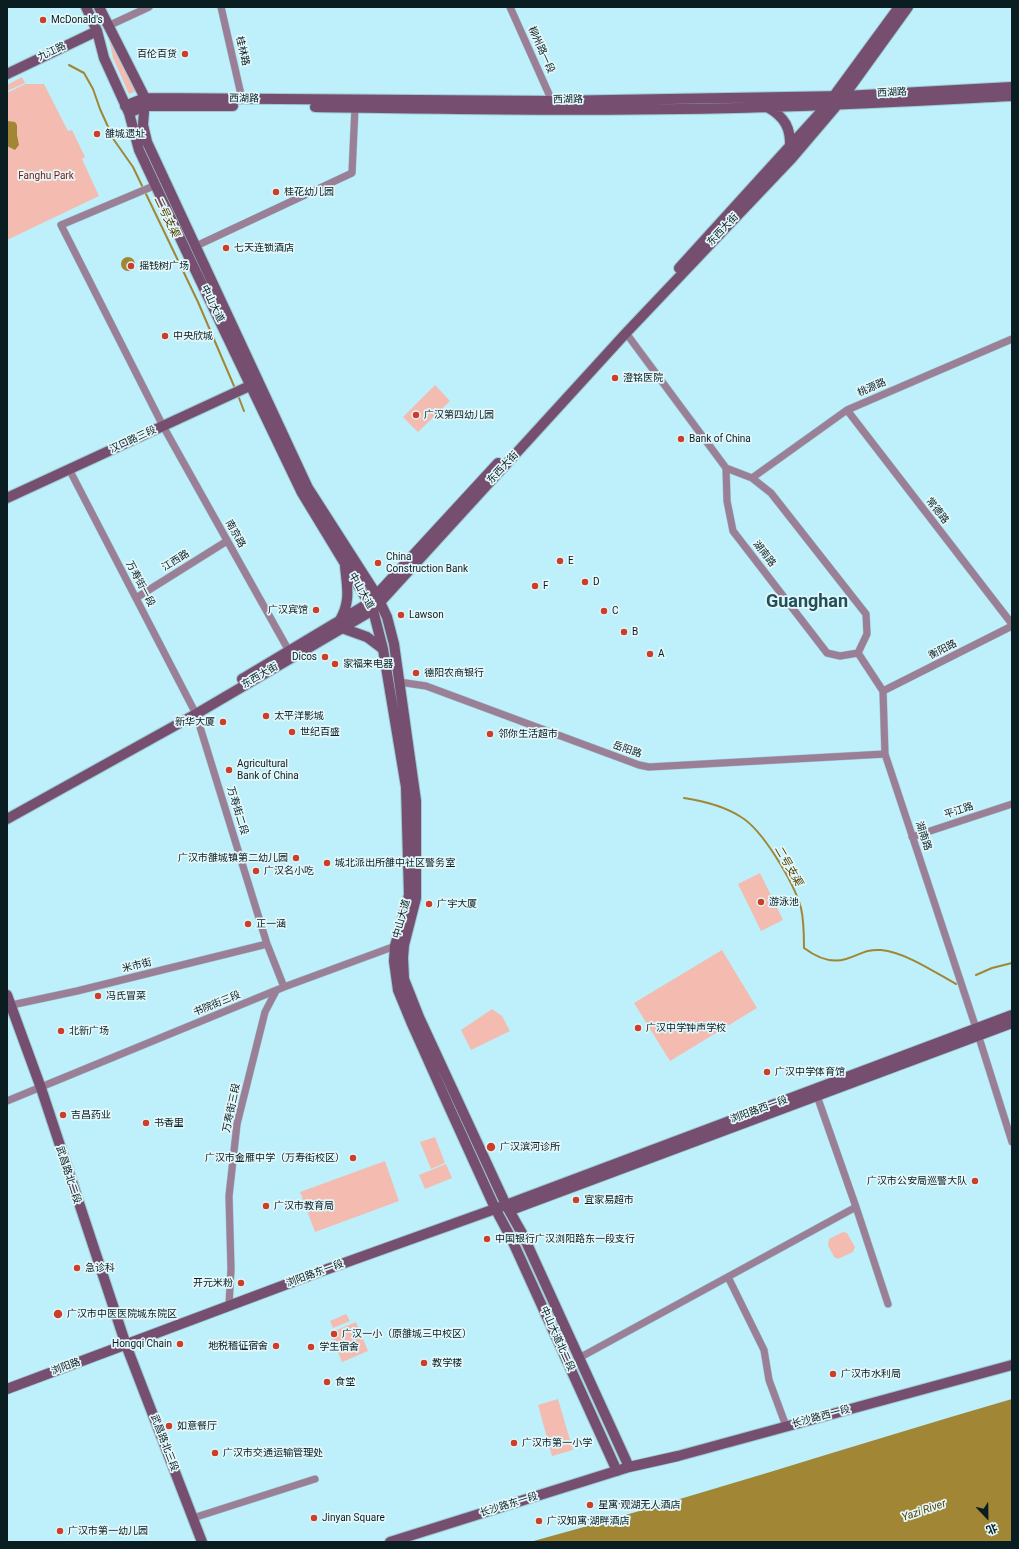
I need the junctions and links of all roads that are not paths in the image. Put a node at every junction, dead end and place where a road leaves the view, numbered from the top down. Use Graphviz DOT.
graph roads {
  1 [pos="86,7"];
  2 [pos="99,7"];
  3 [pos="149,7"];
  4 [pos="221,7"];
  5 [pos="510,7"];
  6 [pos="899,7"];
  7 [pos="908,7"];
  8 [pos="108,26"];
  9 [pos="97,31"];
  10 [pos="7,74"];
  11 [pos="1012,87"];
  12 [pos="1012,96"];
  13 [pos="242,99"];
  14 [pos="837,100"];
  15 [pos="552,101"];
  16 [pos="144,102"];
  17 [pos="356,107"];
  18 [pos="767,107"];
  19 [pos="127,110"];
  20 [pos="790,148"];
  21 [pos="156,185"];
  22 [pos="196,246"];
  23 [pos="626,333"];
  24 [pos="1012,339"];
  25 [pos="255,383"];
  26 [pos="847,410"];
  27 [pos="163,426"];
  28 [pos="726,468"];
  29 [pos="69,469"];
  30 [pos="752,478"];
  31 [pos="7,498"];
  32 [pos="227,541"];
  33 [pos="344,562"];
  34 [pos="136,598"];
  35 [pos="375,602"];
  36 [pos="341,624"];
  37 [pos="1012,625"];
  38 [pos="383,649"];
  39 [pos="288,651"];
  40 [pos="858,653"];
  41 [pos="399,682"];
  42 [pos="883,691"];
  43 [pos="195,711"];
  44 [pos="885,754"];
  45 [pos="1012,804"];
  46 [pos="7,812"];
  47 [pos="7,819"];
  48 [pos="912,837"];
  49 [pos="267,944"];
  50 [pos="400,945"];
  51 [pos="284,988"];
  52 [pos="276,991"];
  53 [pos="8,1002"];
  54 [pos="1012,1015"];
  55 [pos="1012,1023"];
  56 [pos="977,1031"];
  57 [pos="41,1088"];
  58 [pos="816,1092"];
  59 [pos="7,1101"];
  60 [pos="1012,1142"];
  61 [pos="856,1207"];
  62 [pos="496,1208"];
  63 [pos="507,1208"];
  64 [pos="728,1277"];
  65 [pos="888,1304"];
  66 [pos="229,1306"];
  67 [pos="126,1345"];
  68 [pos="579,1358"];
  69 [pos="1012,1365"];
  70 [pos="7,1389"];
  71 [pos="786,1426"];
  72 [pos="629,1467"];
  73 [pos="617,1471"];
  74 [pos="315,1480"];
  75 [pos="193,1518"];
  76 [pos="202,1542"];
  77 [pos="390,1542"];
  1 -- 9 [label="main road, 中山大道"];
  2 -- 8 [label="main road, 中山大道"];
  3 -- 8 [label="street"];
  4 -- 13 [label="street, 桂林路"];
  5 -- 15 [label="street, 柳州路一段"];
  6 -- 14 [label="main road, 东西大街"];
  7 -- 14 [label="main road, 东西大街"];
  8 -- 16 [label="main road, 中山大道"];
  9 -- 10 [label="main road, 九江路"];
  9 -- 19 [label="main road, 中山大道"];
  11 -- 14 [label="main road, 西湖路"];
  12 -- 14 [label="main road, 西湖路"];
  13 -- 15 [label="main road, 西湖路"];
  13 -- 16 [label="main road, 西湖路"];
  14 -- 15 [label="main road, 西湖路"];
  14 -- 18 [label="main road, 西湖路"];
  14 -- 20 [label="main road, 东西大街"];
  14 -- 23 [label="main road, 东西大街"];
  16 -- 17 [label="main road, 西湖路"];
  16 -- 19 [label="main road, 西湖路"];
  16 -- 22 [label="main road, 中山大道"];
  17 -- 18 [label="main road, 西湖路"];
  17 -- 22 [label="street"];
  18 -- 20 [label="main road"];
  19 -- 21 [label="main road, 中山大道"];
  20 -- 35 [label="main road, 东西大街"];
  21 -- 25 [label="main road, 中山大道"];
  21 -- 27 [label="street, 南京路"];
  22 -- 25 [label="main road, 中山大道"];
  23 -- 28 [label="street"];
  23 -- 35 [label="main road, 东西大街"];
  24 -- 26 [label="street, 桃源路"];
  25 -- 27 [label="main road, 汉口路三段"];
  25 -- 33 [label="main road, 中山大道"];
  25 -- 35 [label="main road, 中山大道"];
  26 -- 30 [label="street, 桃源路"];
  26 -- 37 [label="street, 常德路"];
  27 -- 29 [label="main road, 汉口路三段"];
  27 -- 32 [label="street, 南京路"];
  28 -- 30 [label="street"];
  28 -- 40 [label="street, 湖南路"];
  29 -- 31 [label="main road, 汉口路三段"];
  29 -- 34 [label="street, 万寿街一段"];
  30 -- 40 [label="street"];
  32 -- 34 [label="street, 江西路"];
  32 -- 39 [label="street, 南京路"];
  33 -- 35 [label="main road, 中山大道"];
  33 -- 36 [label="main road"];
  34 -- 43 [label="street, 万寿街一段"];
  35 -- 36 [label="main road, 东西大街"];
  35 -- 38 [label="main road, 中山大道"];
  35 -- 41 [label="main road, 中山大道"];
  36 -- 38 [label="main road"];
  36 -- 39 [label="main road, 东西大街"];
  36 -- 43 [label="main road, 东西大街"];
  37 -- 42 [label="street, 衡阳路"];
  38 -- 50 [label="main road, 中山大道"];
  39 -- 43 [label="main road, 东西大街"];
  40 -- 42 [label="street"];
  41 -- 44 [label="street, 岳阳路"];
  41 -- 50 [label="main road, 中山大道"];
  42 -- 44 [label="street, 湖南路"];
  43 -- 46 [label="main road, 东西大街"];
  43 -- 47 [label="main road, 东西大街"];
  43 -- 49 [label="street, 万寿街二段"];
  44 -- 48 [label="street, 湖南路"];
  45 -- 48 [label="street, 平江路"];
  48 -- 56 [label="street, 湖南路"];
  49 -- 51 [label="street, 万寿街二段"];
  49 -- 53 [label="street, 米市街"];
  50 -- 51 [label="street, 书院街三段"];
  50 -- 62 [label="main road, 中山大道"];
  50 -- 63 [label="main road, 中山大道"];
  51 -- 52 [label="street, 书院街三段"];
  52 -- 57 [label="street, 书院街三段"];
  52 -- 66 [label="street, 万寿街三段"];
  53 -- 57 [label="main road, 武昌路北二段"];
  54 -- 56 [label="main road, 浏阳路西一段"];
  55 -- 56 [label="main road"];
  56 -- 58 [label="main road, 浏阳路西一段"];
  56 -- 60 [label="street, 湖南路"];
  57 -- 59 [label="street, 书院街三段"];
  57 -- 67 [label="main road, 武昌路北二段"];
  58 -- 61 [label="street"];
  58 -- 63 [label="main road, 浏阳路西一段"];
  61 -- 64 [label="street"];
  61 -- 65 [label="street"];
  62 -- 63 [label="main road, 浏阳路东一段"];
  62 -- 66 [label="main road, 浏阳路东一段"];
  62 -- 73 [label="main road, 中山大道北二段"];
  63 -- 68 [label="main road, 中山大道北二段"];
  64 -- 68 [label="street"];
  64 -- 71 [label="street"];
  66 -- 67 [label="main road, 浏阳路东一段"];
  67 -- 70 [label="main road, 浏阳路"];
  67 -- 75 [label="main road, 武昌路北三段"];
  68 -- 72 [label="main road, 中山大道北二段"];
  69 -- 71 [label="main road, 长沙路西一段"];
  71 -- 72 [label="main road, 长沙路西一段"];
  72 -- 73 [label="main road, 长沙路东一段"];
  73 -- 77 [label="main road, 长沙路东一段"];
  74 -- 75 [label="street"];
  75 -- 76 [label="main road, 武昌路北三段"];
}
